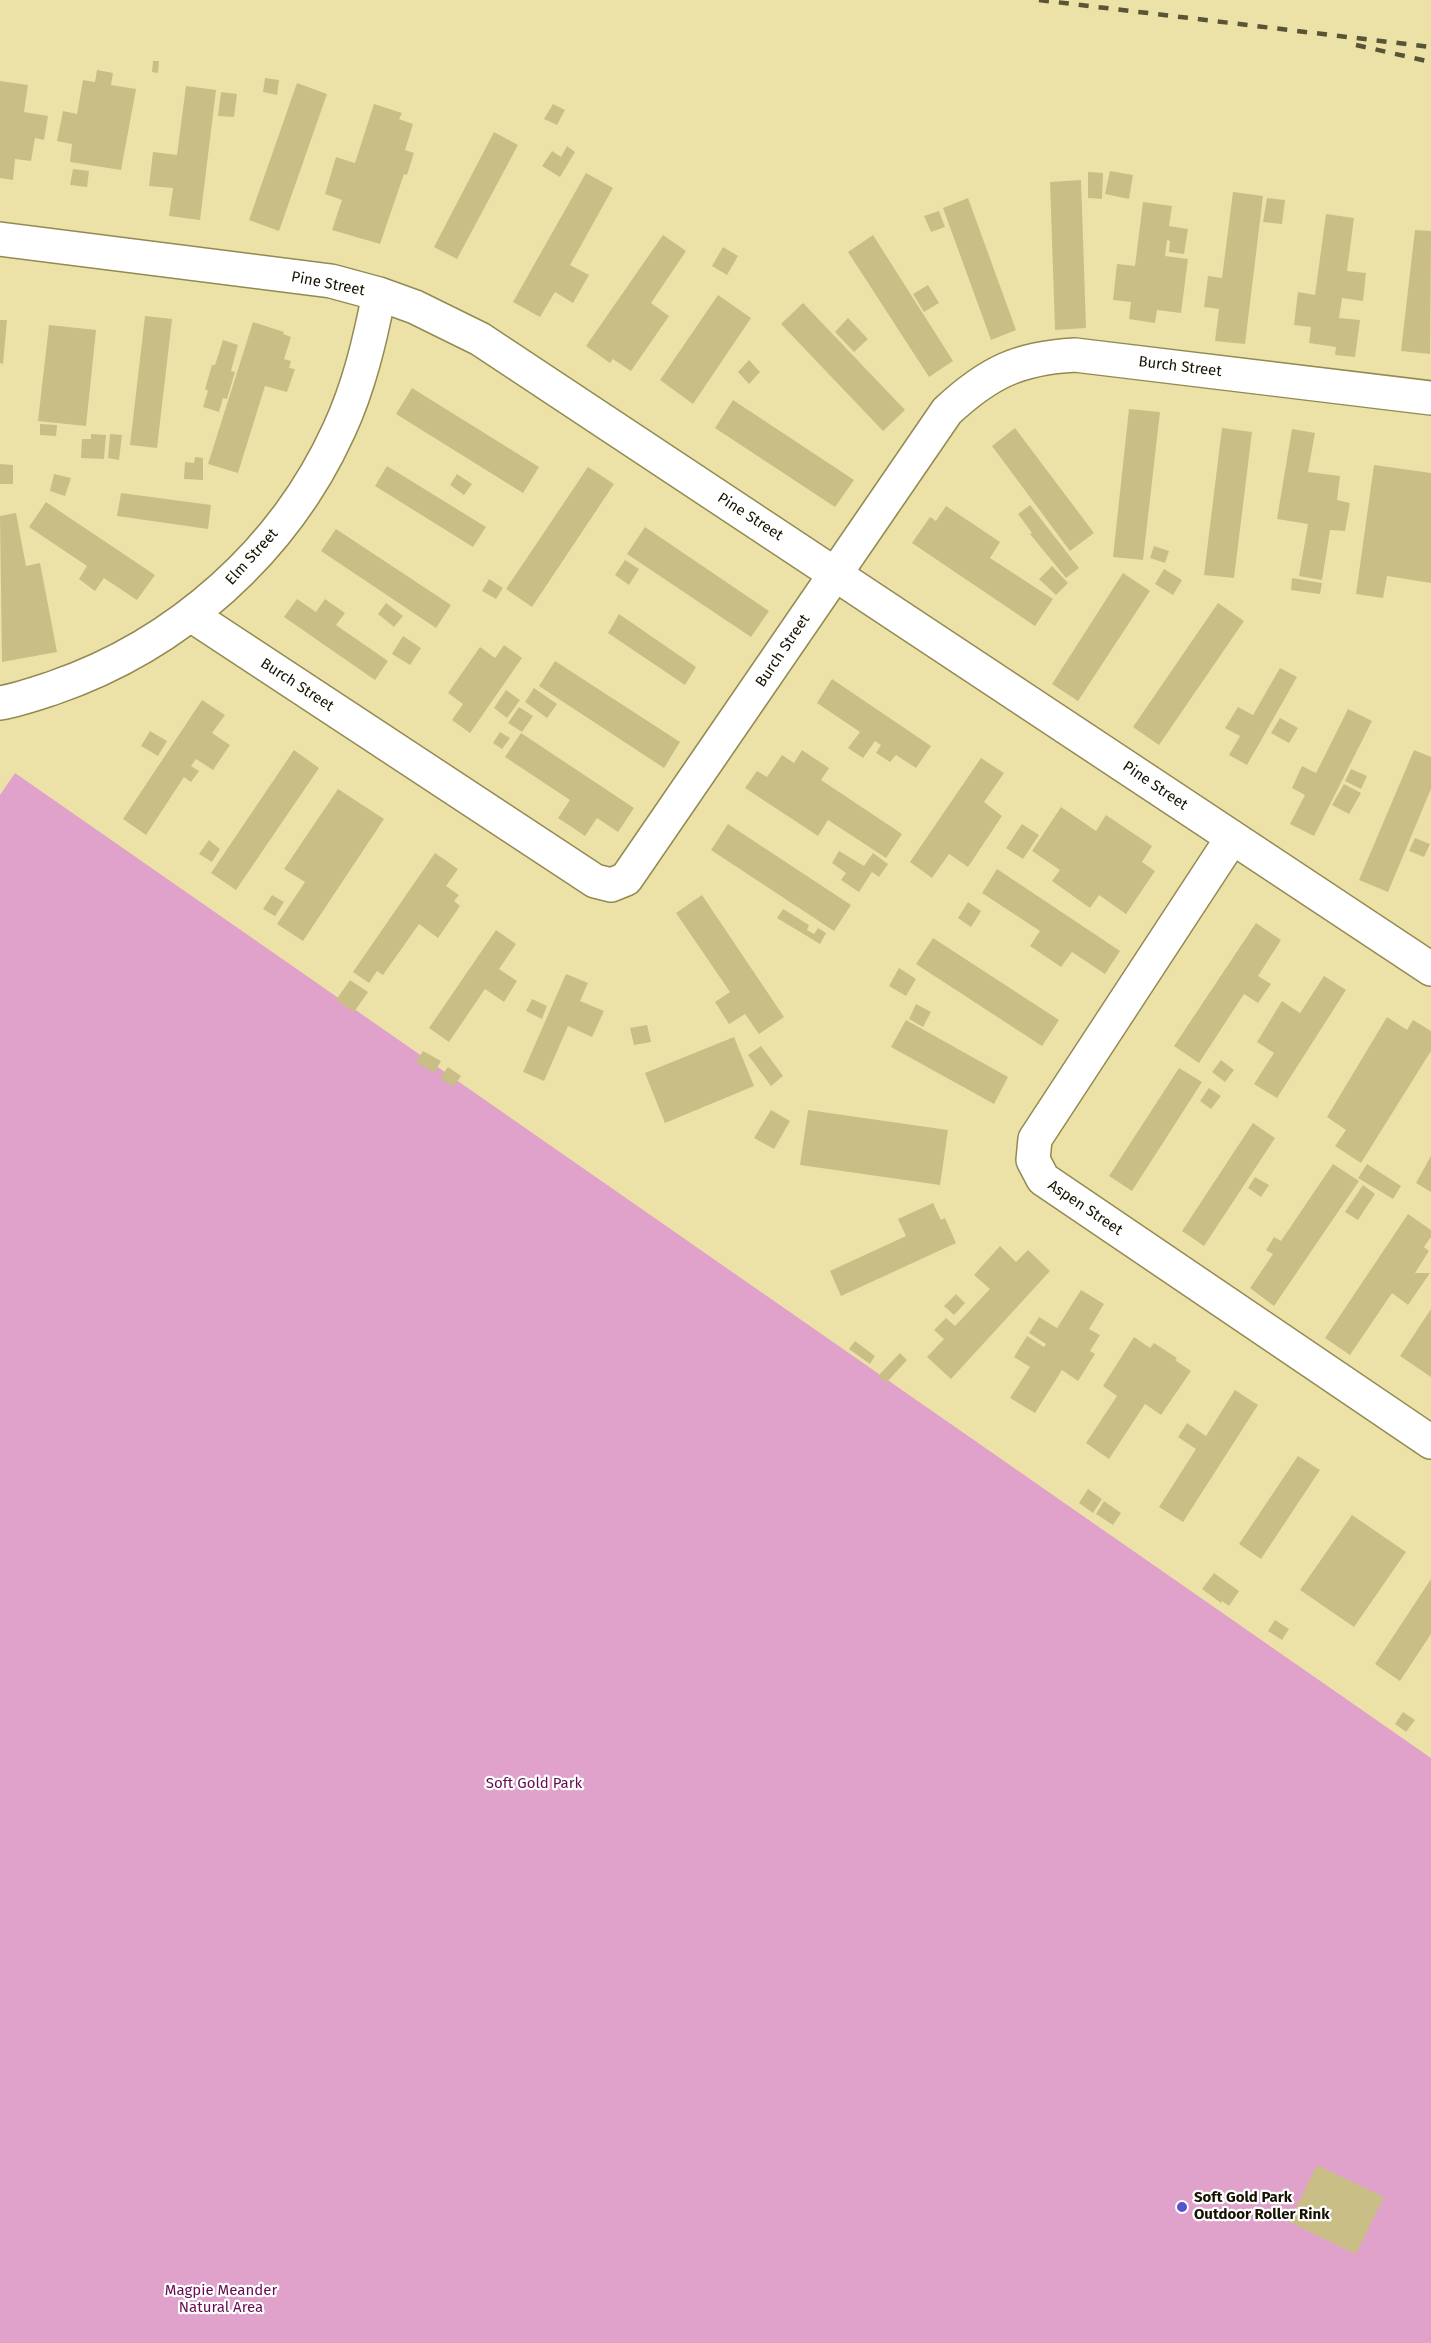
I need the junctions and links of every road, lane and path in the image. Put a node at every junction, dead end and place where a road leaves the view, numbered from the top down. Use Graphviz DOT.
graph roads {
  1 [pos="0,239"];
  2 [pos="379,294"];
  3 [pos="1431,398"];
  4 [pos="835,574"];
  5 [pos="191,615"];
  6 [pos="0,703"];
  7 [pos="1232,838"];
  8 [pos="1431,969"];
  9 [pos="1431,1442"];
  1 -- 2 [label="street, Pine Street"];
  2 -- 4 [label="street, Pine Street"];
  2 -- 5 [label="street, Elm Street"];
  3 -- 4 [label="street, Burch Street"];
  4 -- 5 [label="street, Burch Street"];
  4 -- 7 [label="street, Pine Street"];
  5 -- 6 [label="street, Elm Street"];
  7 -- 8 [label="street, Pine Street"];
  7 -- 9 [label="street, Aspen Street"];
}
